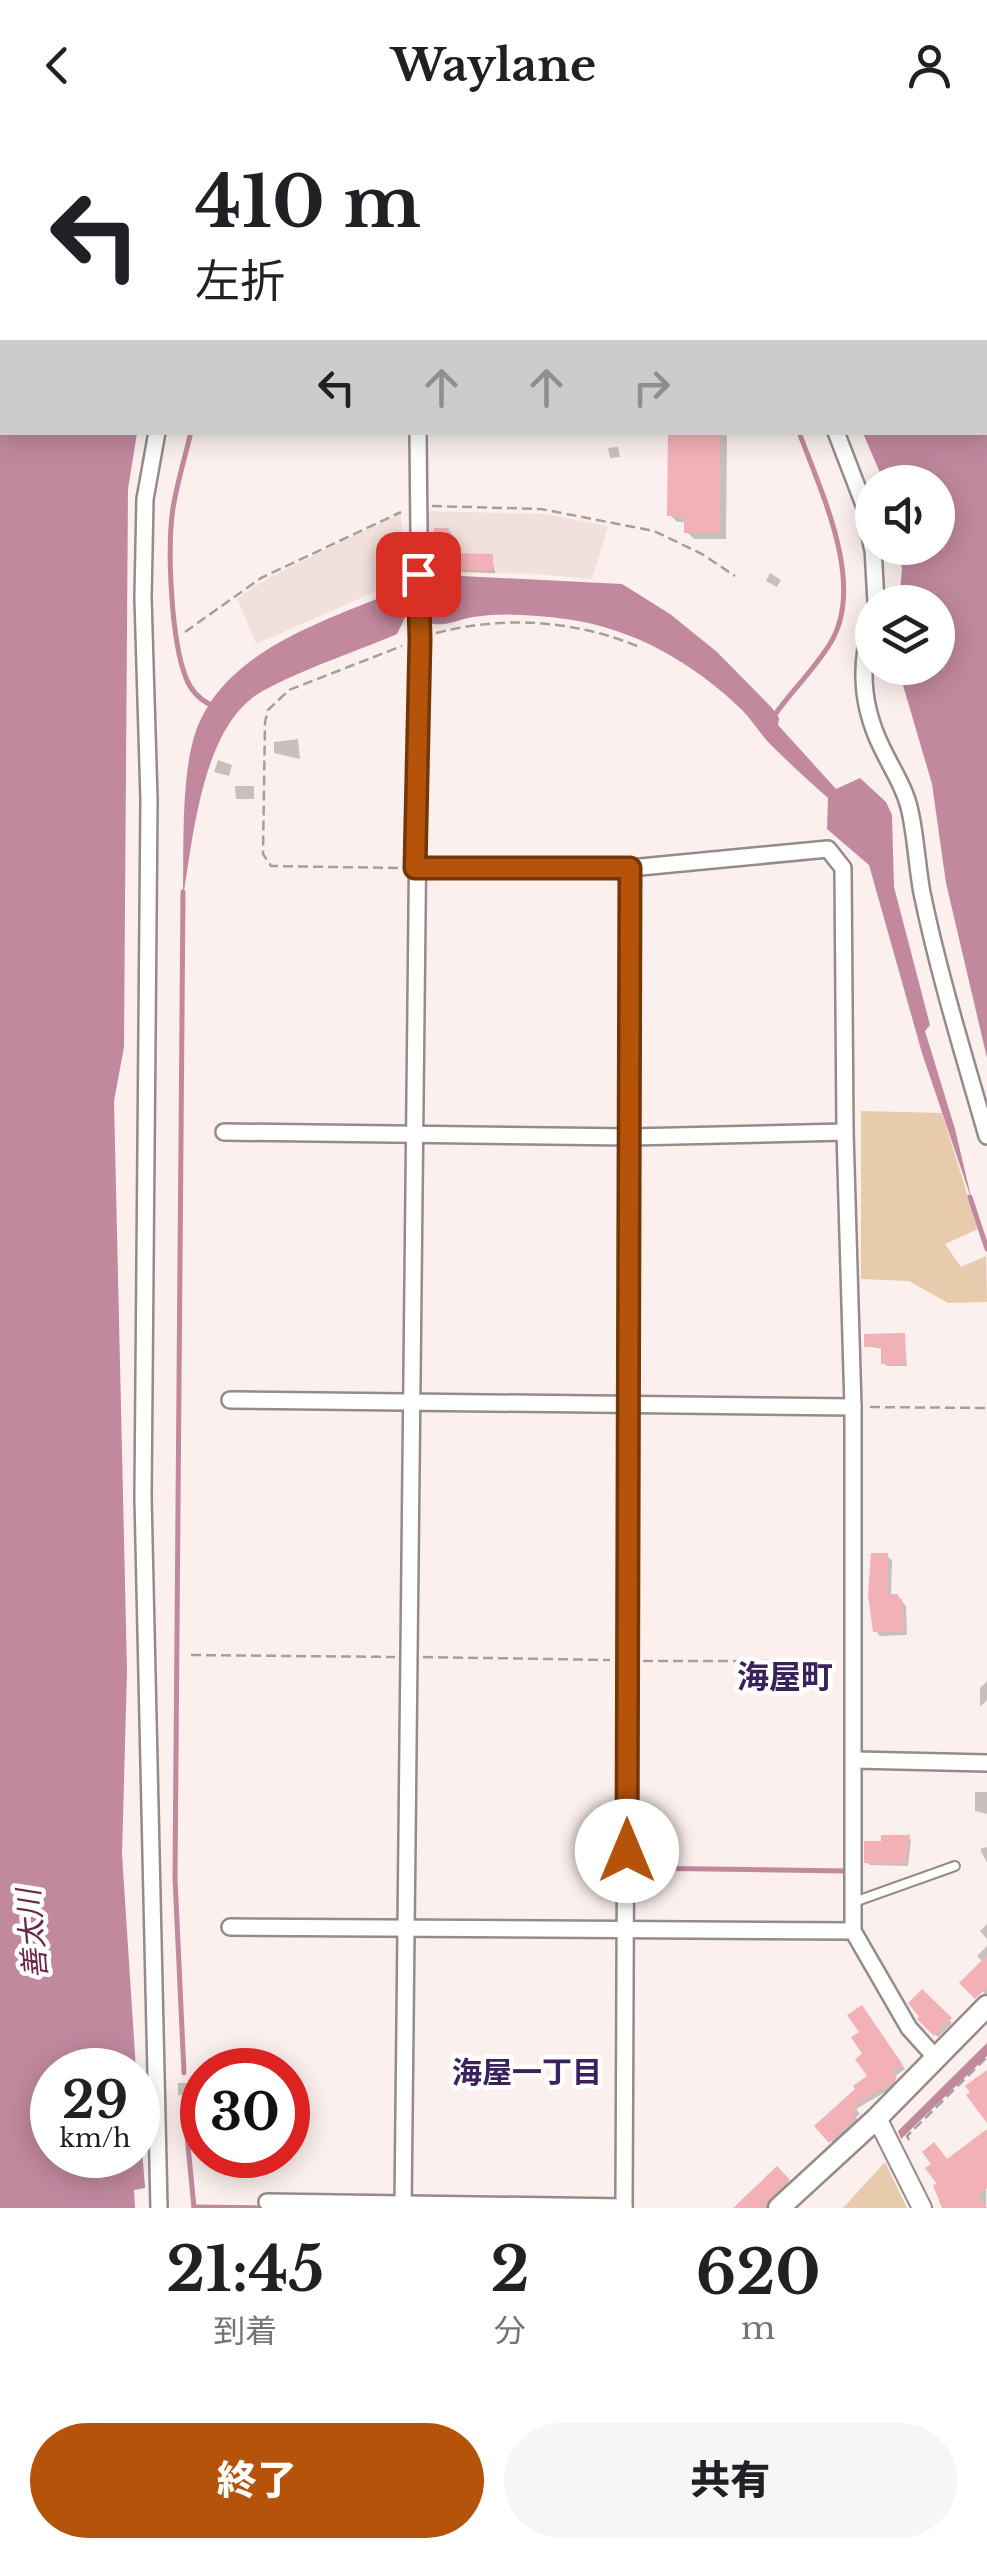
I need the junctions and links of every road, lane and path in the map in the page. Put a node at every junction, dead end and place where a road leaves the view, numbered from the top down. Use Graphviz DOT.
graph roads {
  1 [pos="156,435"];
  2 [pos="418,435"];
  3 [pos="837,435"];
  4 [pos="855,481"];
  5 [pos="417,505"];
  6 [pos="735,576"];
  7 [pos="184,632"];
  8 [pos="420,638"];
  9 [pos="642,648"];
  10 [pos="864,685"];
  11 [pos="415,868"];
  12 [pos="630,868"];
  13 [pos="224,1132"];
  14 [pos="845,1132"];
  15 [pos="414,1135"];
  16 [pos="987,1136"];
  17 [pos="632,1138"];
  18 [pos="230,1400"];
  19 [pos="410,1402"];
  20 [pos="630,1404"];
  21 [pos="853,1408"];
  22 [pos="987,1408"];
  23 [pos="192,1655"];
  24 [pos="408,1657"];
  25 [pos="855,1760"];
  26 [pos="987,1763"];
  27 [pos="955,1866"];
  28 [pos="854,1902"];
  29 [pos="406,1926"];
  30 [pos="230,1927"];
  31 [pos="626,1927"];
  32 [pos="853,1931"];
  33 [pos="987,2006"];
  34 [pos="987,2057"];
  35 [pos="936,2058"];
  36 [pos="877,2118"];
  37 [pos="912,2149"];
  38 [pos="267,2202"];
  39 [pos="403,2206"];
  40 [pos="624,2207"];
  41 [pos="159,2208"];
  42 [pos="779,2208"];
  43 [pos="922,2208"];
  1 -- 41 [label="street"];
  2 -- 5 [label="street"];
  3 -- 4 [label="street"];
  5 -- 6 [label="path"];
  5 -- 7 [label="path"];
  5 -- 8 [label="street"];
  8 -- 9 [label="path"];
  8 -- 11 [label="street"];
  8 -- 11 [label="path"];
  10 -- 16 [label="street"];
  11 -- 12 [label="street"];
  11 -- 15 [label="street"];
  12 -- 14 [label="street"];
  12 -- 17 [label="street"];
  13 -- 15 [label="street"];
  14 -- 17 [label="street"];
  14 -- 21 [label="street"];
  15 -- 17 [label="street"];
  15 -- 19 [label="street"];
  17 -- 20 [label="street"];
  18 -- 19 [label="street"];
  19 -- 20 [label="street"];
  19 -- 24 [label="street"];
  20 -- 21 [label="street"];
  20 -- 31 [label="street"];
  21 -- 22 [label="path"];
  21 -- 25 [label="street"];
  23 -- 24 [label="path"];
  24 -- 29 [label="street"];
  25 -- 26 [label="street"];
  25 -- 28 [label="street"];
  27 -- 28 [label="lane"];
  28 -- 32 [label="street"];
  29 -- 30 [label="street"];
  29 -- 31 [label="street"];
  29 -- 39 [label="street"];
  31 -- 32 [label="street"];
  31 -- 40 [label="street"];
  32 -- 35 [label="street"];
  33 -- 35 [label="main road"];
  34 -- 37 [label="path"];
  35 -- 36 [label="main road"];
  36 -- 42 [label="main road"];
  36 -- 43 [label="street"];
  38 -- 39 [label="street"];
  39 -- 40 [label="street"];
}
